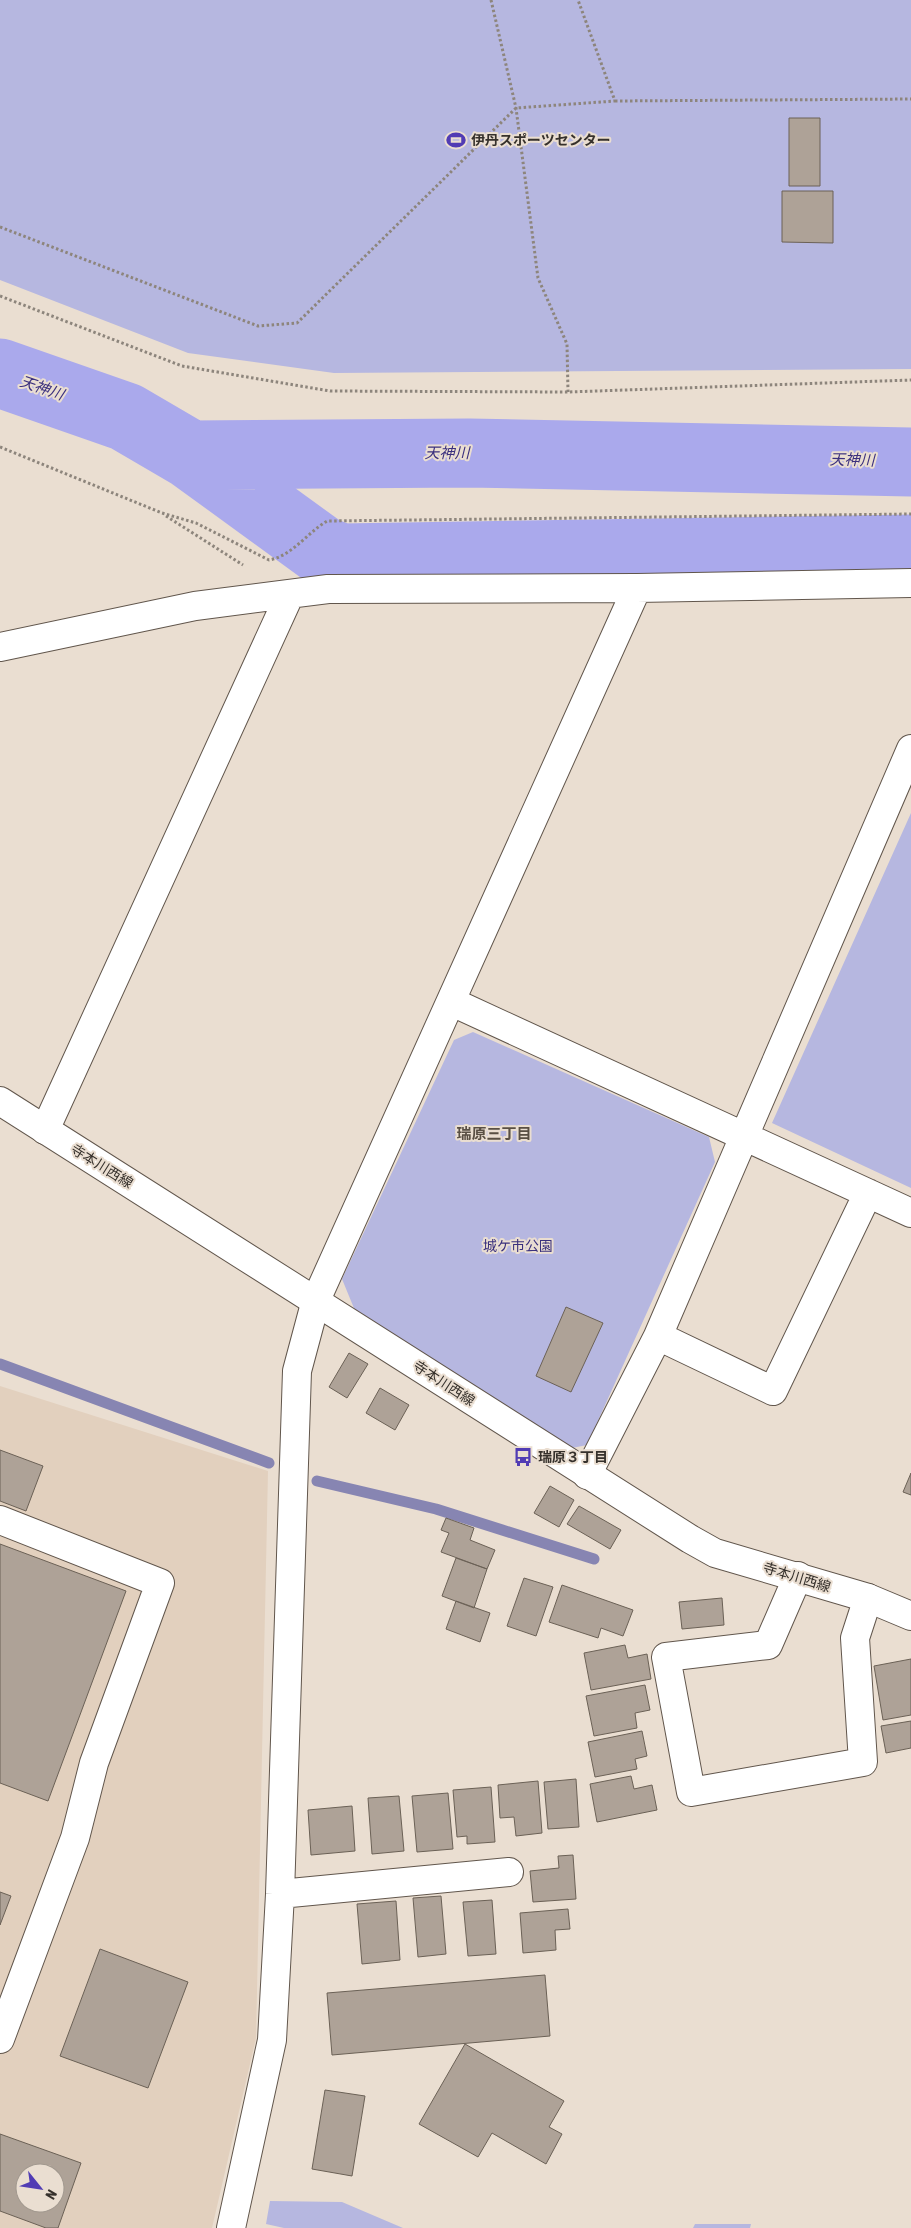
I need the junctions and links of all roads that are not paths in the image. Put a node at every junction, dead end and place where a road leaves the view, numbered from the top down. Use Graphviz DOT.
graph roads {
  1 [pos="911,583"];
  2 [pos="637,588"];
  3 [pos="290,594"];
  4 [pos="0,647"];
  5 [pos="911,749"];
  6 [pos="452,1002"];
  7 [pos="0,1101"];
  8 [pos="45,1130"];
  9 [pos="742,1136"];
  10 [pos="868,1193"];
  11 [pos="911,1213"];
  12 [pos="316,1300"];
  13 [pos="658,1336"];
  14 [pos="587,1475"];
  15 [pos="0,1520"];
  16 [pos="798,1576"];
  17 [pos="868,1598"];
  18 [pos="911,1616"];
  19 [pos="509,1871"];
  20 [pos="280,1894"];
  21 [pos="0,2039"];
  22 [pos="231,2228"];
  1 -- 2 [label="street"];
  2 -- 3 [label="street"];
  2 -- 6 [label="street"];
  3 -- 4 [label="street"];
  3 -- 8 [label="street"];
  5 -- 9 [label="street"];
  6 -- 9 [label="street"];
  6 -- 12 [label="street"];
  7 -- 8 [label="street, 寺本川西線"];
  8 -- 12 [label="street, 寺本川西線"];
  9 -- 10 [label="street"];
  9 -- 13 [label="street"];
  10 -- 11 [label="street"];
  10 -- 13 [label="street"];
  12 -- 14 [label="street, 寺本川西線"];
  12 -- 20 [label="street"];
  13 -- 14 [label="street"];
  14 -- 16 [label="street, 寺本川西線"];
  15 -- 21 [label="street"];
  16 -- 17 [label="street, 寺本川西線"];
  16 -- 17 [label="street"];
  17 -- 18 [label="street, 寺本川西線"];
  19 -- 20 [label="street"];
  20 -- 22 [label="street"];
}
